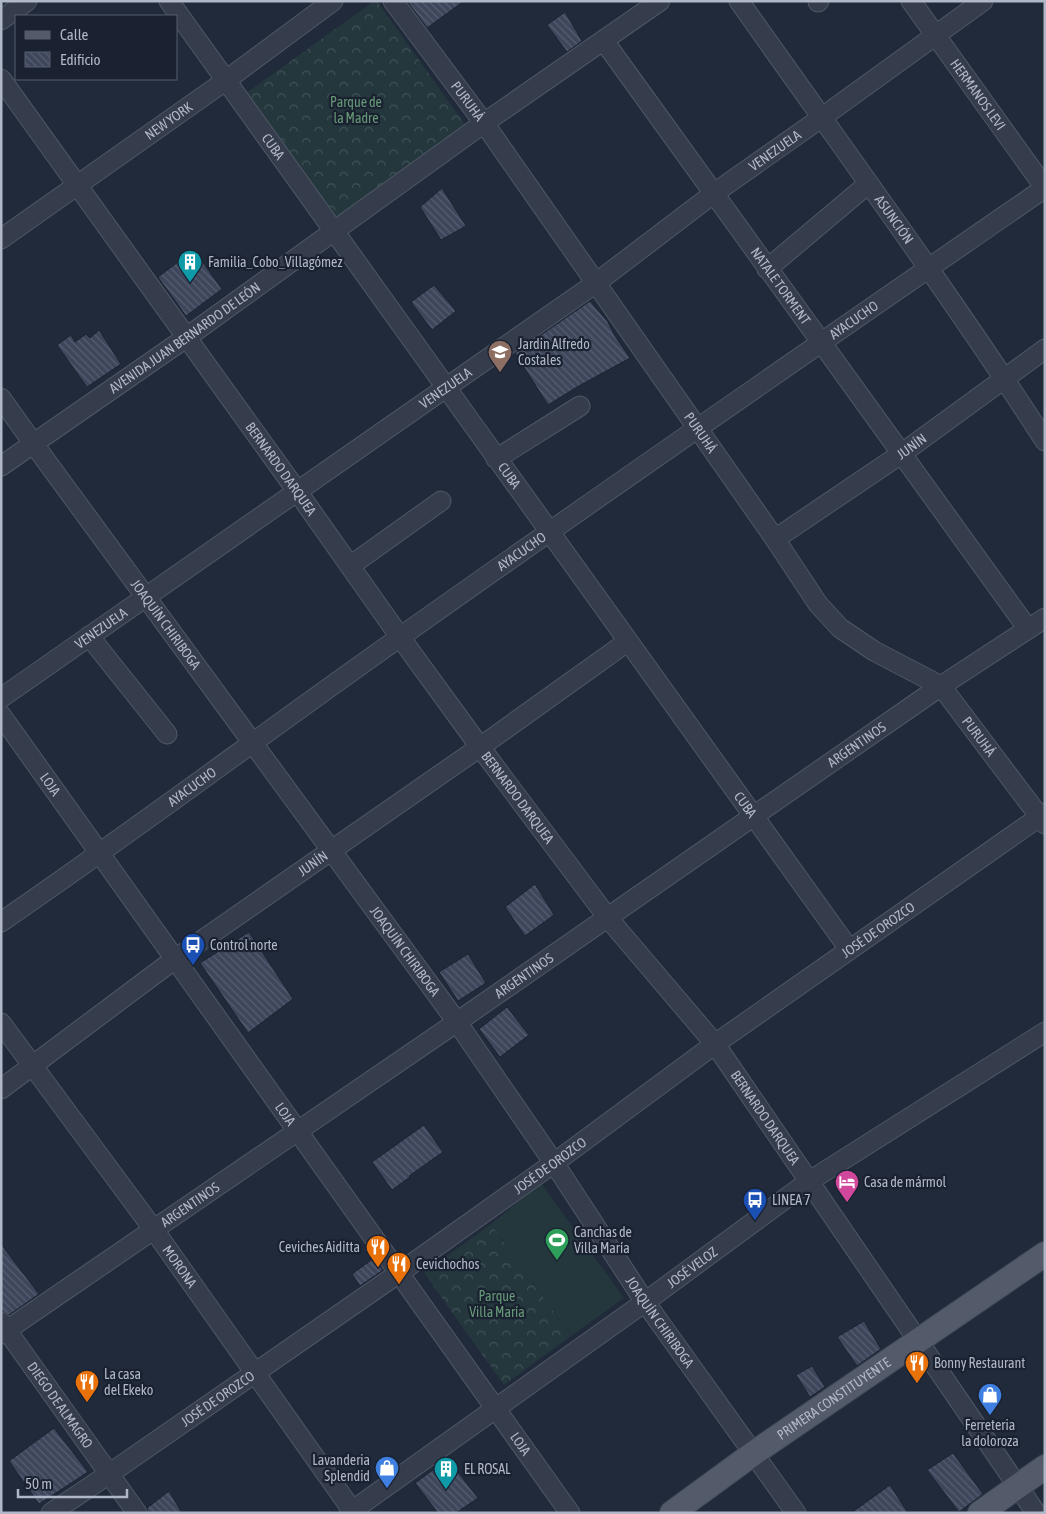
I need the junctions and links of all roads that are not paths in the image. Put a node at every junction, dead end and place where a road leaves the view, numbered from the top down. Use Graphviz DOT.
graph roads {
  1 [pos="27,1"];
  2 [pos="169,1"];
  3 [pos="333,1"];
  4 [pos="393,1"];
  5 [pos="660,1"];
  6 [pos="739,1"];
  7 [pos="912,1"];
  8 [pos="983,1"];
  9 [pos="1,20"];
  10 [pos="936,35"];
  11 [pos="604,40"];
  12 [pos="1,79"];
  13 [pos="224,81"];
  14 [pos="821,118"];
  15 [pos="484,123"];
  16 [pos="868,184"];
  17 [pos="78,185"];
  18 [pos="1045,188"];
  19 [pos="713,194"];
  20 [pos="334,232"];
  21 [pos="1,239"];
  22 [pos="767,269"];
  23 [pos="928,269"];
  24 [pos="596,282"];
  25 [pos="187,337"];
  26 [pos="820,343"];
  27 [pos="1045,350"];
  28 [pos="1004,379"];
  29 [pos="445,388"];
  30 [pos="1,398"];
  31 [pos="580,406"];
  32 [pos="698,428"];
  33 [pos="1045,441"];
  34 [pos="33,444"];
  35 [pos="901,454"];
  36 [pos="496,459"];
  37 [pos="1,466"];
  38 [pos="297,491"];
  39 [pos="441,501"];
  40 [pos="548,533"];
  41 [pos="775,539"];
  42 [pos="350,566"];
  43 [pos="146,596"];
  44 [pos="1045,618"];
  45 [pos="1028,630"];
  46 [pos="89,636"];
  47 [pos="400,637"];
  48 [pos="627,642"];
  49 [pos="941,686"];
  50 [pos="1,698"];
  51 [pos="1,715"];
  52 [pos="167,734"];
  53 [pos="254,743"];
  54 [pos="480,747"];
  55 [pos="754,815"];
  56 [pos="1043,818"];
  57 [pos="332,851"];
  58 [pos="100,854"];
  59 [pos="608,918"];
  60 [pos="1,922"];
  61 [pos="849,949"];
  62 [pos="175,959"];
  63 [pos="458,1022"];
  64 [pos="1,1023"];
  65 [pos="1045,1032"];
  66 [pos="715,1044"];
  67 [pos="32,1065"];
  68 [pos="1,1089"];
  69 [pos="298,1130"];
  70 [pos="554,1163"];
  71 [pos="808,1182"];
  72 [pos="154,1230"];
  73 [pos="1045,1254"];
  74 [pos="399,1273"];
  75 [pos="645,1302"];
  76 [pos="3,1329"];
  77 [pos="918,1342"];
  78 [pos="254,1373"];
  79 [pos="496,1409"];
  80 [pos="754,1453"];
  81 [pos="1045,1467"];
  82 [pos="109,1474"];
  83 [pos="1018,1486"];
  84 [pos="352,1512"];
  85 [pos="51,1513"];
  86 [pos="137,1513"];
  87 [pos="570,1513"];
  88 [pos="672,1513"];
  89 [pos="796,1513"];
  90 [pos="980,1513"];
  91 [pos="1036,1513"];
  1 -- 9 [label="street"];
  2 -- 13 [label="street, CUBA"];
  3 -- 13 [label="street, NEW YORK"];
  4 -- 15 [label="street, PURUHÁ"];
  5 -- 11 [label="street, AVENIDA JUAN BERNARDO DE LEÓN"];
  6 -- 14 [label="street, ASUNCIÓN"];
  7 -- 10 [label="street, HERMANOS LEVI"];
  8 -- 10 [label="street, VENEZUELA"];
  10 -- 14 [label="street, VENEZUELA"];
  10 -- 18 [label="street, HERMANOS LEVI"];
  11 -- 15 [label="street, AVENIDA JUAN BERNARDO DE LEÓN"];
  11 -- 19 [label="street, NATALE TORMENT"];
  12 -- 17 [label="street, BERNARDO DARQUEA"];
  13 -- 17 [label="street, NEW YORK"];
  13 -- 20 [label="street, CUBA"];
  14 -- 16 [label="street, ASUNCIÓN"];
  14 -- 19 [label="street, VENEZUELA"];
  15 -- 20 [label="street, AVENIDA JUAN BERNARDO DE LEÓN"];
  15 -- 24 [label="street, PURUHÁ"];
  16 -- 22 [label="street"];
  16 -- 23 [label="street, ASUNCIÓN"];
  17 -- 21 [label="street, NEW YORK"];
  17 -- 25 [label="street, BERNARDO DARQUEA"];
  18 -- 23 [label="street, AYACUCHO"];
  19 -- 22 [label="street, NATALE TORMENT"];
  19 -- 24 [label="street, VENEZUELA"];
  20 -- 25 [label="street, AVENIDA JUAN BERNARDO DE LEÓN"];
  20 -- 29 [label="street, CUBA"];
  22 -- 26 [label="street, NATALE TORMENT"];
  23 -- 26 [label="street, AYACUCHO"];
  23 -- 28 [label="street, ASUNCIÓN"];
  24 -- 29 [label="street, VENEZUELA"];
  24 -- 32 [label="street, PURUHÁ"];
  25 -- 34 [label="street, AVENIDA JUAN BERNARDO DE LEÓN"];
  25 -- 38 [label="street, BERNARDO DARQUEA"];
  26 -- 32 [label="street, AYACUCHO"];
  26 -- 35 [label="street, NATALE TORMENT"];
  27 -- 28 [label="street, JUNÍN"];
  28 -- 33 [label="street, ASUNCIÓN"];
  28 -- 35 [label="street, JUNÍN"];
  29 -- 36 [label="street, CUBA"];
  29 -- 38 [label="street, VENEZUELA"];
  30 -- 34 [label="street, JOAQUÍN CHIRIBOGA"];
  31 -- 36 [label="street"];
  32 -- 40 [label="street, AYACUCHO"];
  32 -- 41 [label="street, PURUHÁ"];
  34 -- 37 [label="street, AVENIDA JUAN BERNARDO DE LEÓN"];
  34 -- 43 [label="street, JOAQUÍN CHIRIBOGA"];
  35 -- 41 [label="street, JUNÍN"];
  35 -- 45 [label="street, NATALE TORMENT"];
  36 -- 40 [label="street, CUBA"];
  38 -- 42 [label="street, BERNARDO DARQUEA"];
  38 -- 43 [label="street, VENEZUELA"];
  39 -- 42 [label="street"];
  40 -- 47 [label="street, AYACUCHO"];
  40 -- 48 [label="street, CUBA"];
  41 -- 49 [label="street, PURUHÁ"];
  42 -- 47 [label="street, BERNARDO DARQUEA"];
  43 -- 46 [label="street, VENEZUELA"];
  43 -- 53 [label="street, JOAQUÍN CHIRIBOGA"];
  44 -- 45 [label="street, ARGENTINOS"];
  45 -- 49 [label="street, ARGENTINOS"];
  46 -- 50 [label="street, VENEZUELA"];
  46 -- 52 [label="street"];
  47 -- 53 [label="street, AYACUCHO"];
  47 -- 54 [label="street, BERNARDO DARQUEA"];
  48 -- 54 [label="street, JUNÍN"];
  48 -- 55 [label="street, CUBA"];
  49 -- 55 [label="street, ARGENTINOS"];
  49 -- 56 [label="street, PURUHÁ"];
  51 -- 58 [label="street, LOJA"];
  53 -- 57 [label="street, JOAQUÍN CHIRIBOGA"];
  53 -- 58 [label="street, AYACUCHO"];
  54 -- 57 [label="street, JUNÍN"];
  54 -- 59 [label="street, BERNARDO DARQUEA"];
  55 -- 59 [label="street, ARGENTINOS"];
  55 -- 61 [label="street, CUBA"];
  56 -- 61 [label="street, JOSÉ DE OROZCO"];
  57 -- 62 [label="street, JUNÍN"];
  57 -- 63 [label="street, JOAQUÍN CHIRIBOGA"];
  58 -- 60 [label="street, AYACUCHO"];
  58 -- 62 [label="street, LOJA"];
  59 -- 63 [label="street, ARGENTINOS"];
  59 -- 66 [label="street, BERNARDO DARQUEA"];
  61 -- 66 [label="street, JOSÉ DE OROZCO"];
  62 -- 67 [label="street, JUNÍN"];
  62 -- 69 [label="street, LOJA"];
  63 -- 69 [label="street, ARGENTINOS"];
  63 -- 70 [label="street, JOAQUÍN CHIRIBOGA"];
  64 -- 67 [label="street, MORONA"];
  65 -- 71 [label="street, JOSÉ VELOZ"];
  66 -- 70 [label="street, JOSÉ DE OROZCO"];
  66 -- 71 [label="street, BERNARDO DARQUEA"];
  67 -- 68 [label="street, JUNÍN"];
  67 -- 72 [label="street, MORONA"];
  69 -- 72 [label="street, ARGENTINOS"];
  69 -- 74 [label="street, LOJA"];
  70 -- 74 [label="street, JOSÉ DE OROZCO"];
  70 -- 75 [label="street, JOAQUÍN CHIRIBOGA"];
  71 -- 75 [label="street, JOSÉ VELOZ"];
  71 -- 77 [label="street, BERNARDO DARQUEA"];
  72 -- 76 [label="street, ARGENTINOS"];
  72 -- 78 [label="street, MORONA"];
  73 -- 77 [label="main road, PRIMERA CONSTITUYENTE"];
  74 -- 78 [label="street, JOSÉ DE OROZCO"];
  74 -- 79 [label="street, LOJA"];
  75 -- 79 [label="street, JOSÉ VELOZ"];
  75 -- 80 [label="street, JOAQUÍN CHIRIBOGA"];
  76 -- 82 [label="street, DIEGO DE ALMAGRO"];
  77 -- 80 [label="main road, PRIMERA CONSTITUYENTE"];
  77 -- 83 [label="street, BERNARDO DARQUEA"];
  78 -- 82 [label="street, JOSÉ DE OROZCO"];
  78 -- 84 [label="street, MORONA"];
  79 -- 84 [label="street, JOSÉ VELOZ"];
  79 -- 87 [label="street, LOJA"];
  80 -- 88 [label="main road, PRIMERA CONSTITUYENTE"];
  80 -- 89 [label="street, JOAQUÍN CHIRIBOGA"];
  81 -- 83 [label="main road"];
  82 -- 85 [label="street, JOSÉ DE OROZCO"];
  82 -- 86 [label="street, DIEGO DE ALMAGRO"];
  83 -- 90 [label="main road"];
  83 -- 91 [label="street, BERNARDO DARQUEA"];
}
